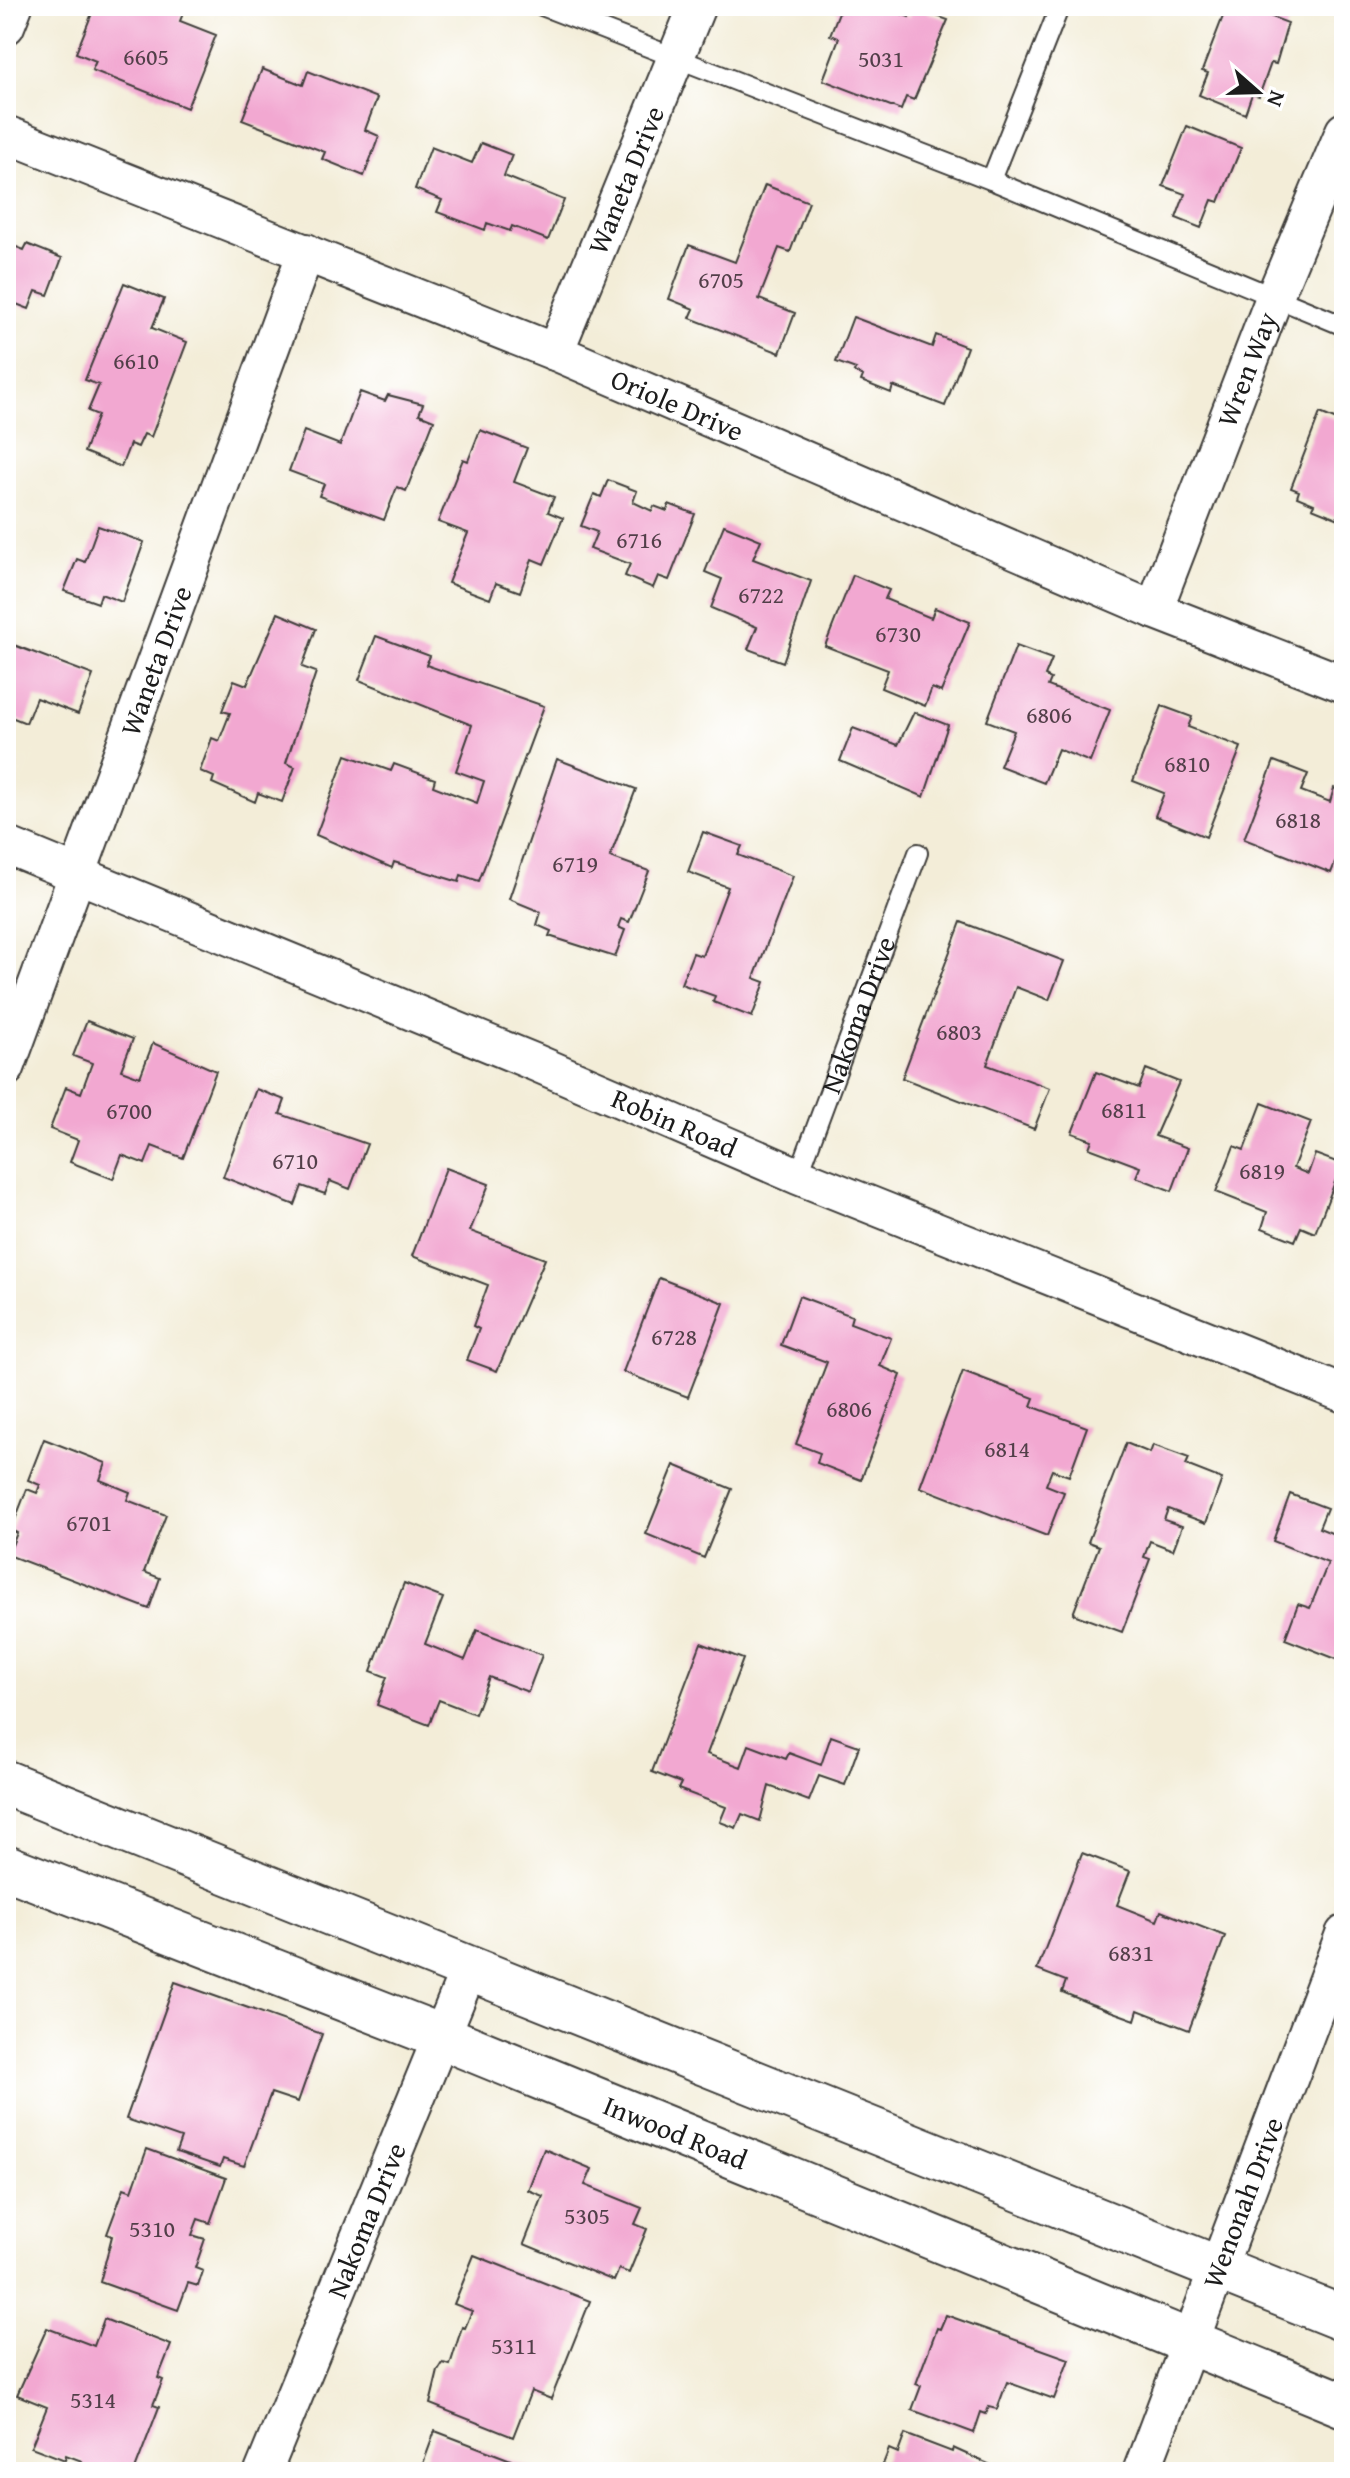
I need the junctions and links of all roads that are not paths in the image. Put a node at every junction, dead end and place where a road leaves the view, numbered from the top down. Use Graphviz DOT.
graph roads {
  1 [pos="14,6"];
  2 [pos="542,6"];
  3 [pos="697,6"];
  4 [pos="1060,6"];
  5 [pos="6,26"];
  6 [pos="674,59"];
  7 [pos="1344,131"];
  8 [pos="6,134"];
  9 [pos="991,180"];
  10 [pos="306,252"];
  11 [pos="1274,298"];
  12 [pos="1344,326"];
  13 [pos="555,352"];
  14 [pos="1154,610"];
  15 [pos="1344,684"];
  16 [pos="6,845"];
  17 [pos="918,853"];
  18 [pos="78,874"];
  19 [pos="6,1068"];
  20 [pos="798,1176"];
  21 [pos="1344,1394"];
  22 [pos="6,1783"];
  23 [pos="6,1867"];
  24 [pos="1344,1934"];
  25 [pos="469,1969"];
  26 [pos="442,2037"];
  27 [pos="1220,2271"];
  28 [pos="1344,2319"];
  29 [pos="1189,2343"];
  30 [pos="1344,2405"];
  31 [pos="263,2472"];
  32 [pos="1141,2472"];
  1 -- 5 [label="street"];
  2 -- 6 [label="lane"];
  3 -- 6 [label="street, Waneta Drive"];
  4 -- 9 [label="lane"];
  6 -- 9 [label="lane"];
  6 -- 13 [label="street, Waneta Drive"];
  7 -- 11 [label="street, Wren Way"];
  8 -- 10 [label="street, Oriole Drive"];
  9 -- 11 [label="lane"];
  10 -- 13 [label="street, Oriole Drive"];
  10 -- 18 [label="street, Waneta Drive"];
  11 -- 12 [label="lane"];
  11 -- 14 [label="street, Wren Way"];
  13 -- 14 [label="street, Oriole Drive"];
  14 -- 15 [label="street, Oriole Drive"];
  16 -- 18 [label="street, Robin Road"];
  17 -- 20 [label="lane, Nakoma Drive"];
  18 -- 19 [label="street, Waneta Drive"];
  18 -- 20 [label="street, Robin Road"];
  20 -- 21 [label="street, Robin Road"];
  22 -- 25 [label="main road"];
  23 -- 26 [label="main road, Inwood Road"];
  24 -- 27 [label="street, Wenonah Drive"];
  25 -- 26 [label="street, Nakoma Drive"];
  25 -- 27 [label="main road"];
  26 -- 29 [label="main road, Inwood Road"];
  26 -- 31 [label="street, Nakoma Drive"];
  27 -- 28 [label="main road"];
  27 -- 29 [label="street, Wenonah Drive"];
  29 -- 30 [label="main road, Inwood Road"];
  29 -- 32 [label="street, Wenonah Drive"];
}
